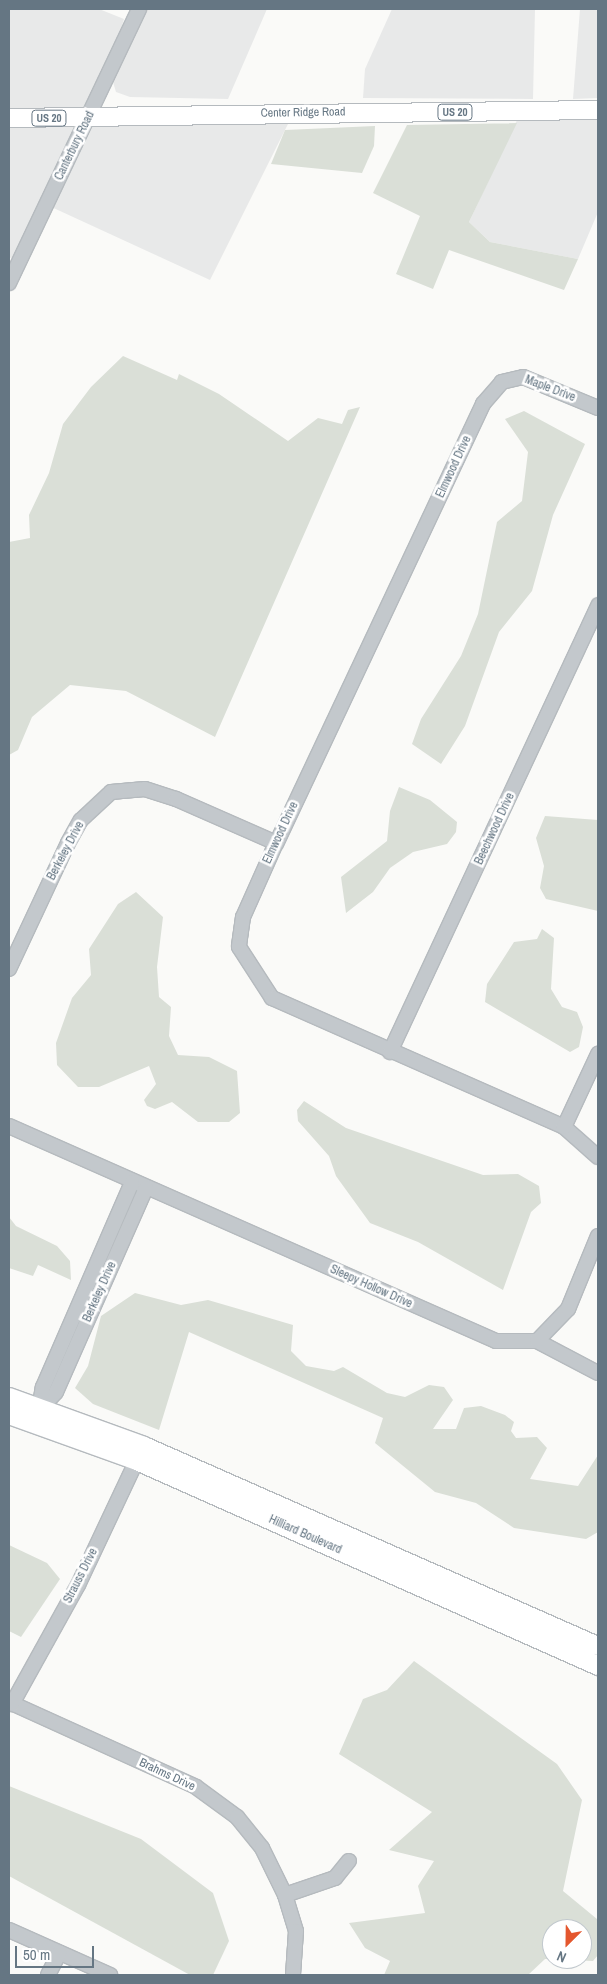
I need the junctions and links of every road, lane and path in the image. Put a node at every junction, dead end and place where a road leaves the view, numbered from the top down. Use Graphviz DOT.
graph roads {
  1 [pos="139,9"];
  2 [pos="598,110"];
  3 [pos="9,118"];
  4 [pos="88,118"];
  5 [pos="9,283"];
  6 [pos="502,382"];
  7 [pos="598,406"];
  8 [pos="598,605"];
  9 [pos="276,843"];
  10 [pos="9,969"];
  11 [pos="390,1052"];
  12 [pos="598,1054"];
  13 [pos="9,1126"];
  14 [pos="564,1127"];
  15 [pos="598,1157"];
  16 [pos="132,1182"];
  17 [pos="146,1188"];
  18 [pos="598,1236"];
  19 [pos="537,1341"];
  20 [pos="598,1372"];
  21 [pos="9,1397"];
  22 [pos="43,1406"];
  23 [pos="9,1415"];
  24 [pos="36,1423"];
  25 [pos="140,1453"];
  26 [pos="598,1646"];
  27 [pos="598,1666"];
  28 [pos="11,1703"];
  29 [pos="349,1861"];
  30 [pos="285,1895"];
  31 [pos="9,1930"];
  32 [pos="59,1953"];
  33 [pos="48,1975"];
  34 [pos="110,1975"];
  35 [pos="293,1975"];
  1 -- 4 [label="street, Canterbury Road"];
  2 -- 4 [label="main road, Center Ridge Road / US 20"];
  3 -- 4 [label="main road, Center Ridge Road / US 20"];
  4 -- 5 [label="street, Canterbury Road"];
  6 -- 7 [label="street, Maple Drive"];
  6 -- 9 [label="street, Elmwood Drive"];
  8 -- 11 [label="street, Beechwood Drive"];
  9 -- 10 [label="street, Berkeley Drive"];
  9 -- 11 [label="street, Elmwood Drive"];
  11 -- 14 [label="street, Elmwood Drive"];
  12 -- 14 [label="street"];
  13 -- 16 [label="street"];
  14 -- 15 [label="street, Elmwood Drive"];
  16 -- 17 [label="street"];
  16 -- 22 [label="street, Berkeley Drive"];
  17 -- 19 [label="street, Sleepy Hollow Drive"];
  17 -- 22 [label="street, Berkeley Drive"];
  18 -- 19 [label="street"];
  19 -- 20 [label="street, Sleepy Hollow Drive"];
  21 -- 22 [label="main road, Hilliard Boulevard"];
  22 -- 24 [label="street, Berkeley Drive"];
  22 -- 25 [label="main road, Hilliard Boulevard"];
  23 -- 24 [label="main road, Hilliard Boulevard"];
  24 -- 25 [label="main road, Hilliard Boulevard"];
  25 -- 26 [label="main road, Hilliard Boulevard"];
  25 -- 27 [label="main road, Hilliard Boulevard"];
  25 -- 28 [label="street, Strauss Drive"];
  28 -- 30 [label="street, Brahms Drive"];
  29 -- 30 [label="street"];
  30 -- 35 [label="street, Brahms Drive"];
  31 -- 32 [label="street"];
  32 -- 33 [label="street"];
  32 -- 34 [label="street"];
}
